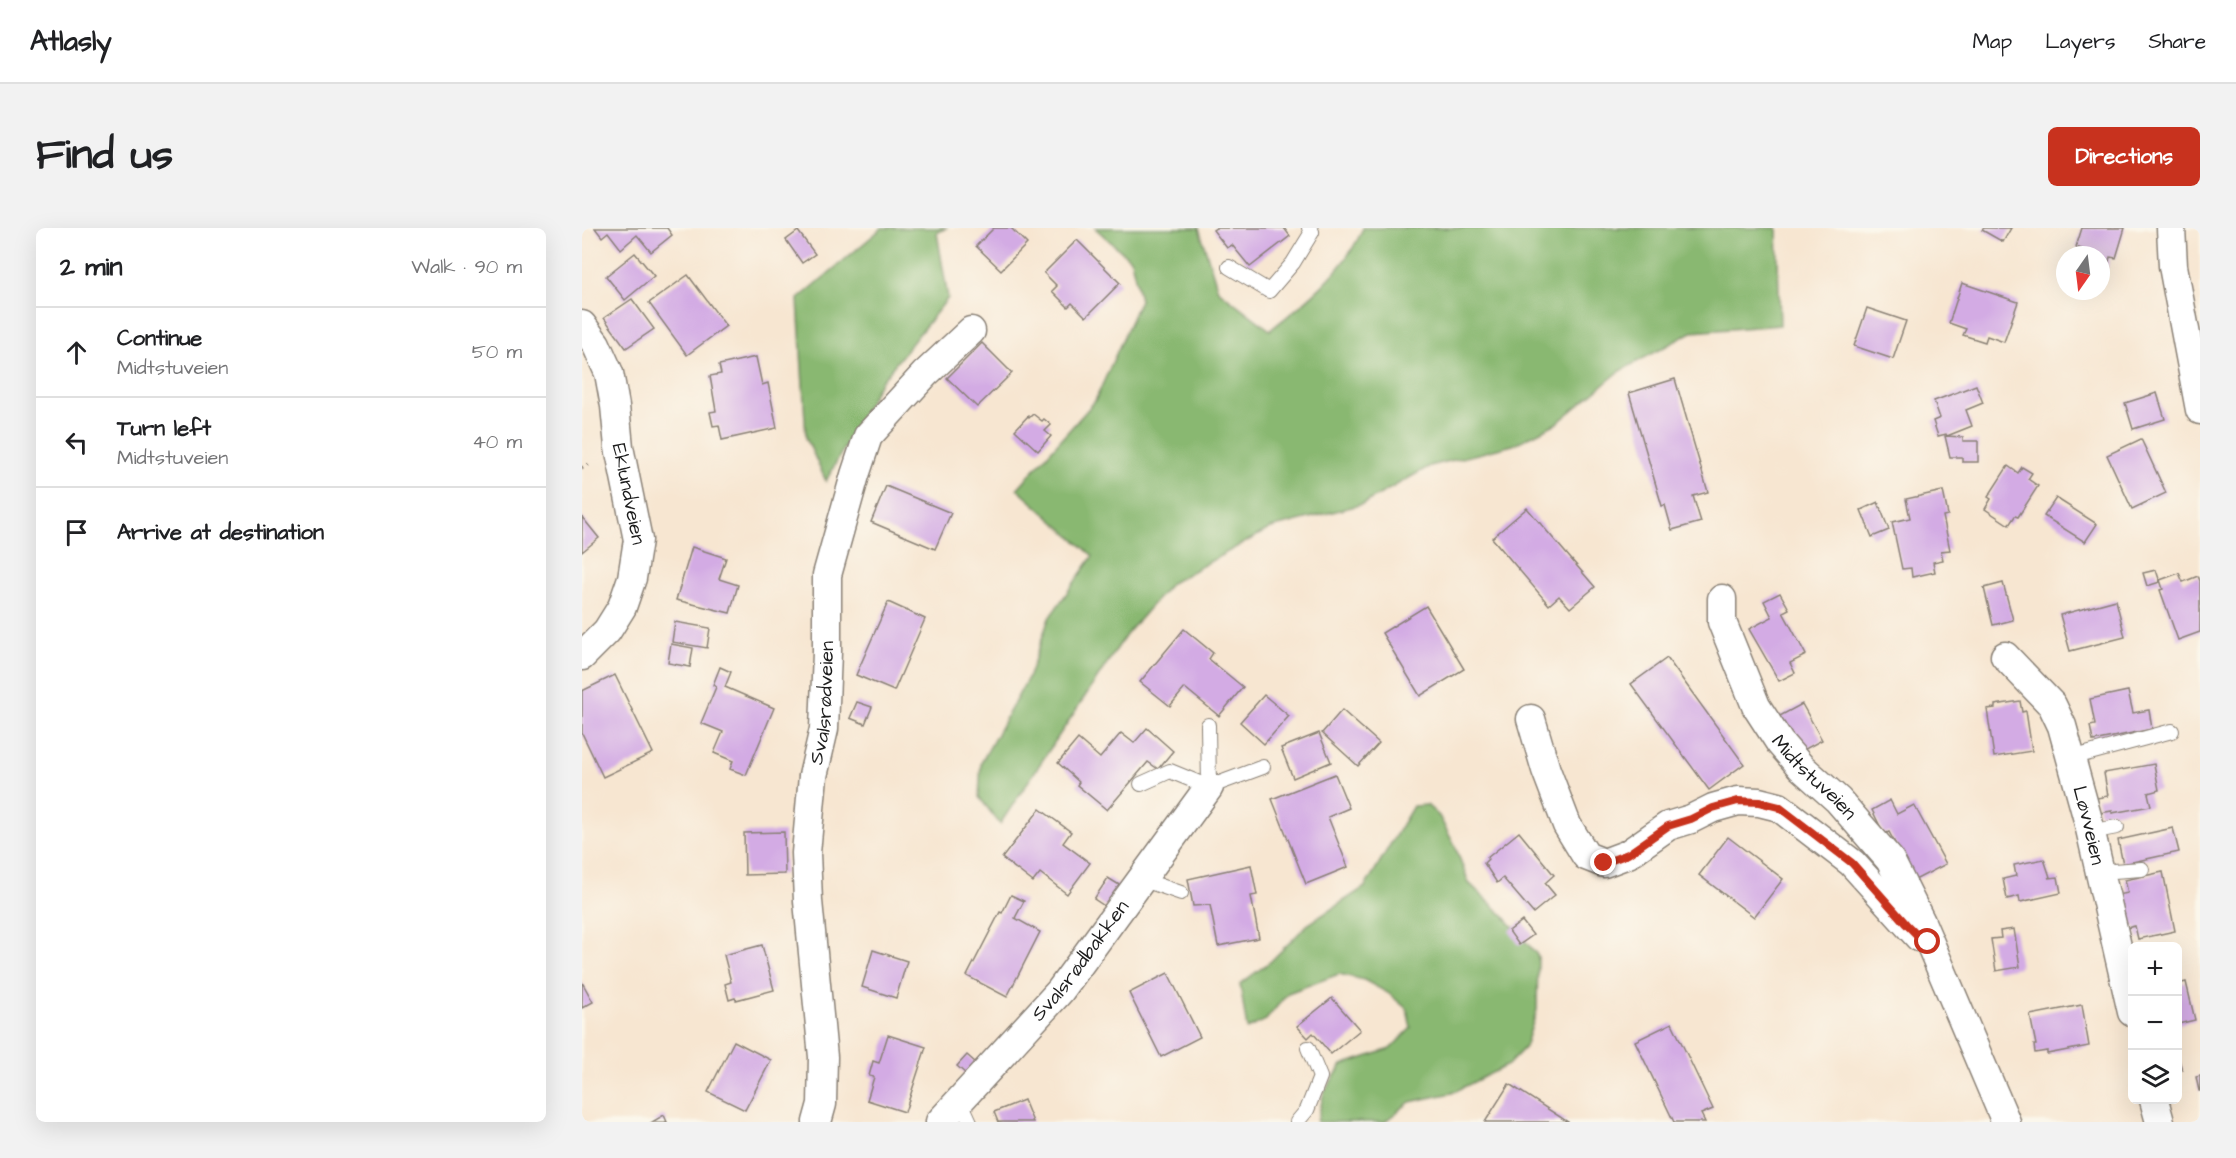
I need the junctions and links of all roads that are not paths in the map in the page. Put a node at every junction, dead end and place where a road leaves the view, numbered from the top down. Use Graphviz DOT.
graph roads {
  1 [pos="1310,228"];
  2 [pos="2171,228"];
  3 [pos="1229,267"];
  4 [pos="582,325"];
  5 [pos="971,331"];
  6 [pos="2200,410"];
  7 [pos="1722,599"];
  8 [pos="582,656"];
  9 [pos="2005,656"];
  10 [pos="1531,719"];
  11 [pos="1208,725"];
  12 [pos="2172,731"];
  13 [pos="2071,758"];
  14 [pos="1263,768"];
  15 [pos="1141,784"];
  16 [pos="1209,787"];
  17 [pos="2142,869"];
  18 [pos="2099,872"];
  19 [pos="1141,879"];
  20 [pos="1181,893"];
  21 [pos="1928,942"];
  22 [pos="2129,996"];
  23 [pos="1308,1048"];
  24 [pos="2155,1104"];
  25 [pos="965,1111"];
  26 [pos="817,1122"];
  27 [pos="940,1122"];
  28 [pos="1297,1122"];
  29 [pos="2006,1122"];
  30 [pos="2160,1122"];
  1 -- 3 [label="lane"];
  2 -- 6 [label="street"];
  4 -- 8 [label="street, Eklundveien"];
  5 -- 26 [label="street, Svalsrødveien"];
  7 -- 21 [label="street, Midtstuveien"];
  9 -- 13 [label="street, Løvveien"];
  10 -- 21 [label="street, Midtstuveien"];
  11 -- 16 [label="lane"];
  12 -- 13 [label="lane"];
  13 -- 18 [label="street, Løvveien"];
  14 -- 16 [label="lane"];
  15 -- 16 [label="lane"];
  16 -- 19 [label="street, Svalsrødbakken"];
  17 -- 18 [label="lane"];
  18 -- 22 [label="street, Løvveien"];
  19 -- 20 [label="lane"];
  19 -- 25 [label="street, Svalsrødbakken"];
  21 -- 29 [label="street, Midtstuveien"];
  23 -- 28 [label="lane"];
  24 -- 30 [label="street"];
  25 -- 27 [label="street, Svalsrødbakken"];
}
